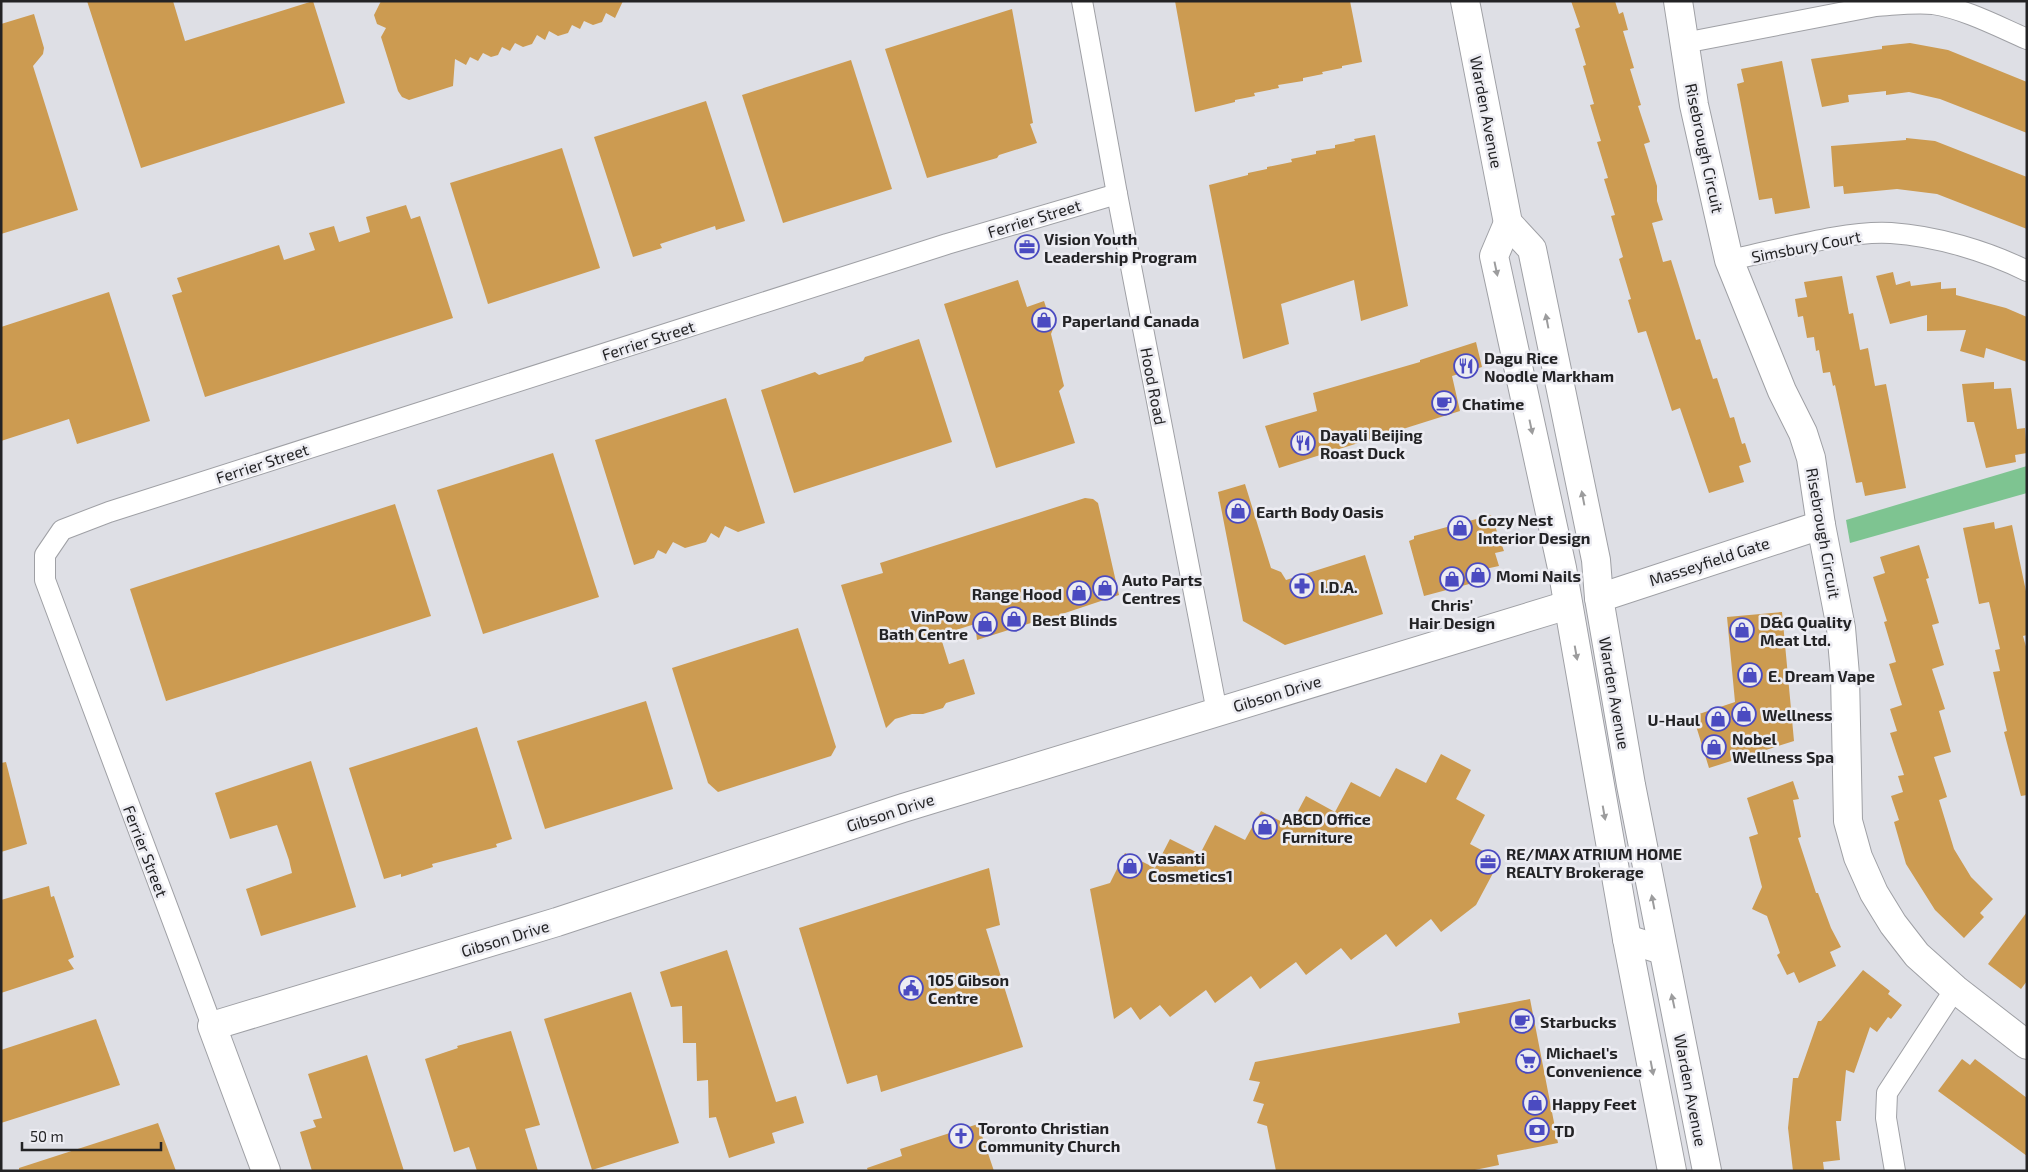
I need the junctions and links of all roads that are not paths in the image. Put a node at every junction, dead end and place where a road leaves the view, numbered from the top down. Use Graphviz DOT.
graph roads {
  1 [pos="1082,1"];
  2 [pos="1465,1"];
  3 [pos="1678,1"];
  4 [pos="2027,39"];
  5 [pos="1684,44"];
  6 [pos="1117,194"];
  7 [pos="1508,223"];
  8 [pos="1729,260"];
  9 [pos="2027,271"];
  10 [pos="1821,525"];
  11 [pos="1599,598"];
  12 [pos="1568,605"];
  13 [pos="1217,712"];
  14 [pos="1626,939"];
  15 [pos="1662,950"];
  16 [pos="1955,989"];
  17 [pos="212,1026"];
  18 [pos="2027,1045"];
  19 [pos="266,1171"];
  20 [pos="1672,1171"];
  21 [pos="1707,1171"];
  22 [pos="1895,1171"];
  1 -- 6 [label="street, Hood Road"];
  2 -- 7 [label="main road, Warden Avenue"];
  3 -- 5 [label="main road, Risebrough Circuit"];
  4 -- 5 [label="street"];
  5 -- 8 [label="main road, Risebrough Circuit"];
  6 -- 13 [label="street, Hood Road"];
  6 -- 17 [label="street, Ferrier Street"];
  11 -- 7 [label="main road, Warden Avenue, one-way"];
  7 -- 12 [label="main road, Warden Avenue, one-way"];
  8 -- 9 [label="street, Simsbury Court"];
  8 -- 10 [label="main road, Risebrough Circuit"];
  10 -- 11 [label="main road, Masseyfield Gate"];
  10 -- 16 [label="main road, Risebrough Circuit"];
  11 -- 12 [label="street"];
  15 -- 11 [label="main road, Warden Avenue, one-way"];
  12 -- 13 [label="main road, Gibson Drive"];
  12 -- 14 [label="main road, Warden Avenue, one-way"];
  13 -- 17 [label="main road, Gibson Drive"];
  14 -- 15 [label="main road"];
  14 -- 20 [label="main road, Warden Avenue, one-way"];
  21 -- 15 [label="main road, Warden Avenue, one-way"];
  16 -- 18 [label="main road, Risebrough Circuit"];
  16 -- 22 [label="street"];
  17 -- 19 [label="main road, Ferrier Street"];
}
